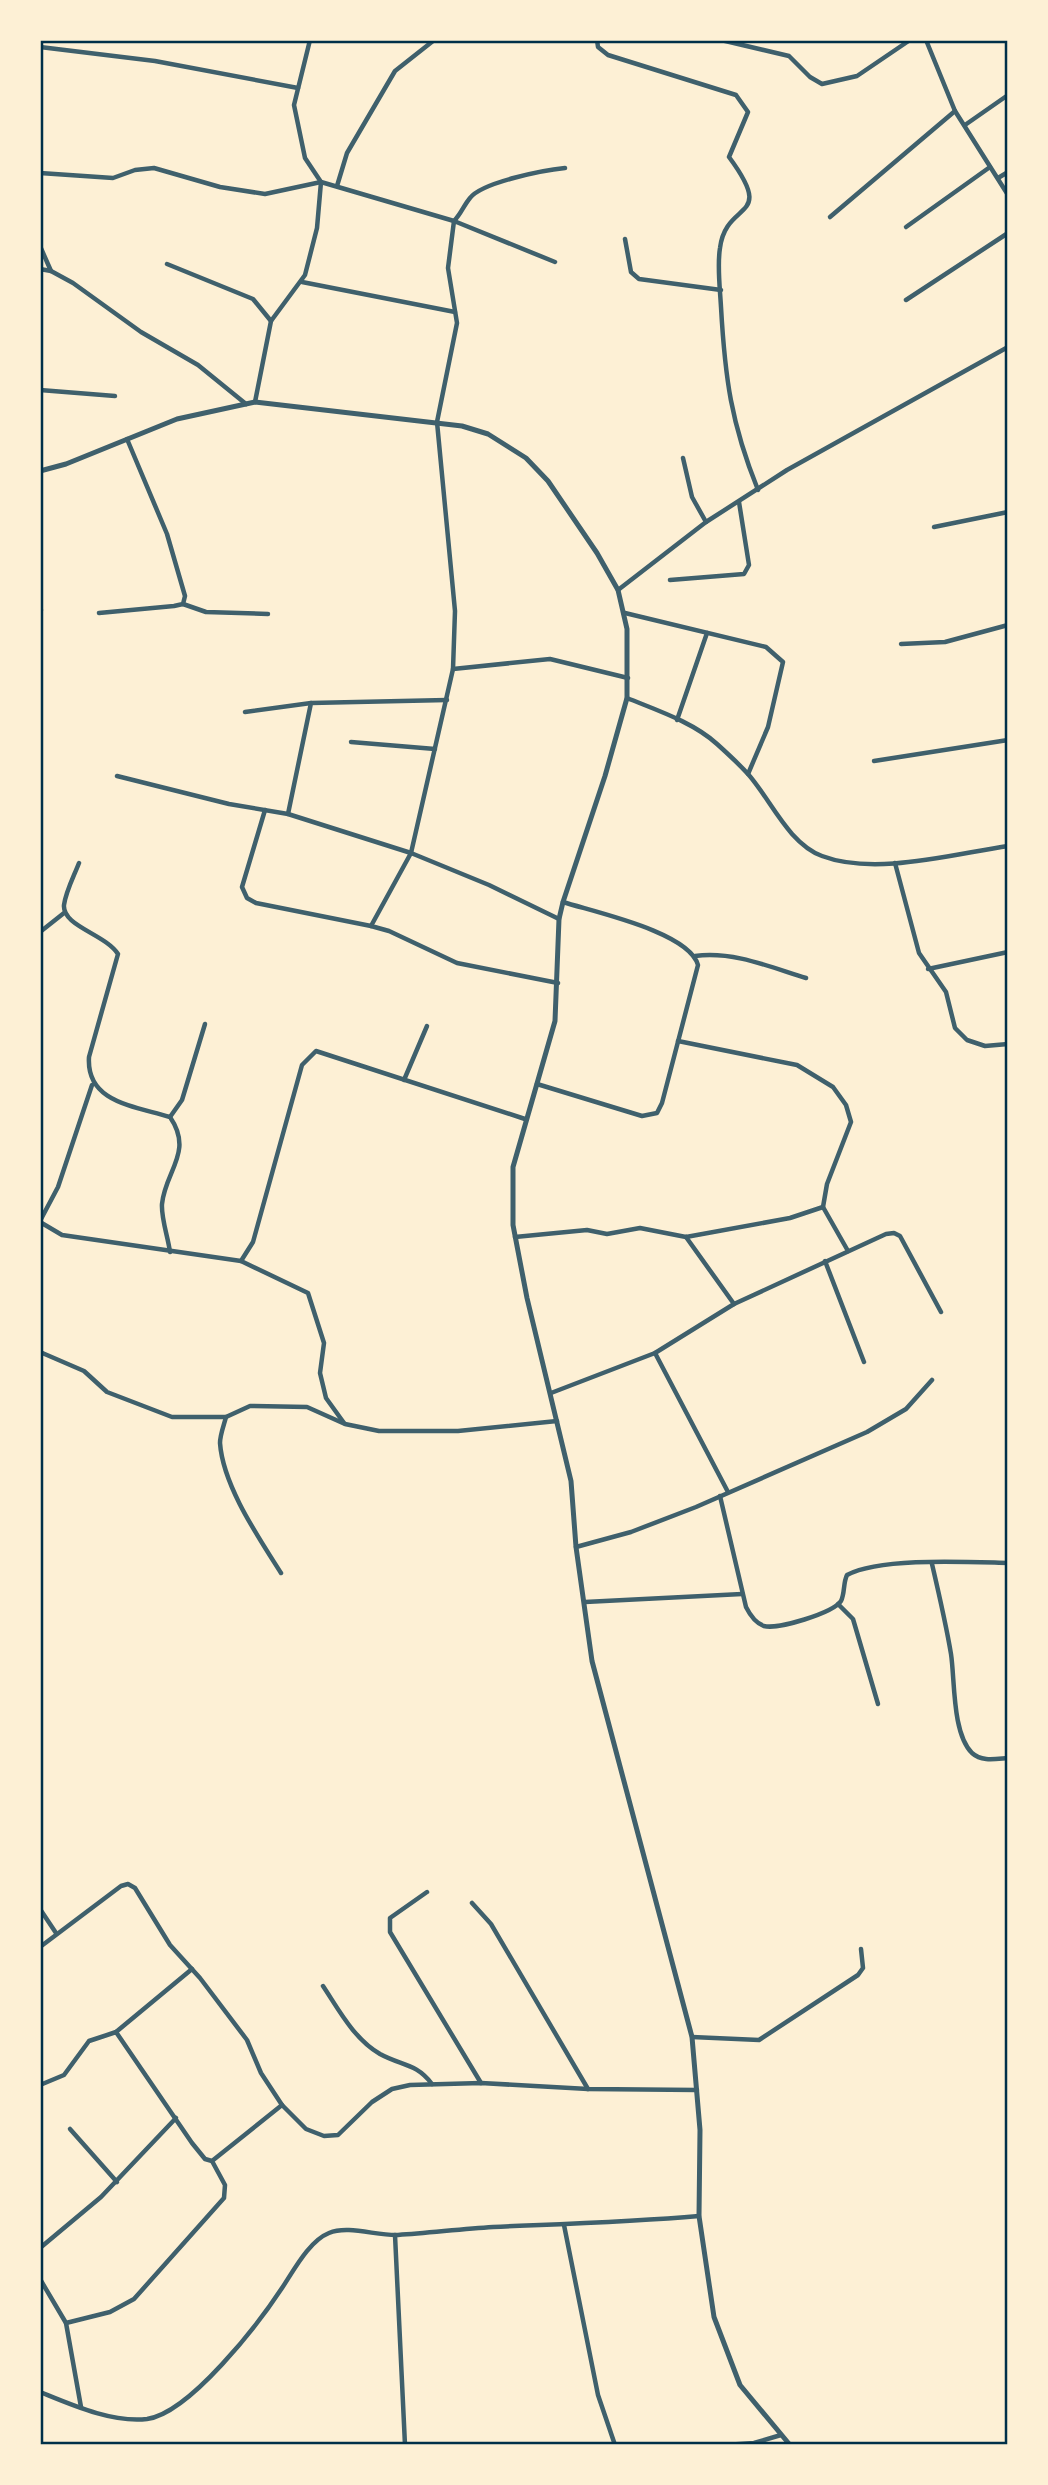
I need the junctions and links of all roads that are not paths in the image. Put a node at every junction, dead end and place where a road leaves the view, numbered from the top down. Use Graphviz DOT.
graph roads {
  1 [pos="310,40"];
  2 [pos="597,40"];
  3 [pos="721,40"];
  4 [pos="910,40"];
  5 [pos="926,40"];
  6 [pos="433,41"];
  7 [pos="40,47"];
  8 [pos="298,88"];
  9 [pos="1008,95"];
  10 [pos="956,111"];
  11 [pos="965,125"];
  12 [pos="990,167"];
  13 [pos="565,168"];
  14 [pos="1008,172"];
  15 [pos="40,173"];
  16 [pos="998,178"];
  17 [pos="321,182"];
  18 [pos="337,186"];
  19 [pos="1008,195"];
  20 [pos="831,217"];
  21 [pos="454,221"];
  22 [pos="906,227"];
  23 [pos="1008,233"];
  24 [pos="625,239"];
  25 [pos="40,246"];
  26 [pos="555,262"];
  27 [pos="167,264"];
  28 [pos="40,269"];
  29 [pos="51,271"];
  30 [pos="302,282"];
  31 [pos="721,290"];
  32 [pos="906,300"];
  33 [pos="455,313"];
  34 [pos="271,321"];
  35 [pos="1008,347"];
  36 [pos="40,390"];
  37 [pos="115,396"];
  38 [pos="255,402"];
  39 [pos="247,404"];
  40 [pos="437,422"];
  41 [pos="127,439"];
  42 [pos="683,458"];
  43 [pos="40,471"];
  44 [pos="758,490"];
  45 [pos="739,502"];
  46 [pos="1008,512"];
  47 [pos="706,522"];
  48 [pos="934,527"];
  49 [pos="670,580"];
  50 [pos="618,590"];
  51 [pos="183,604"];
  52 [pos="99,613"];
  53 [pos="625,613"];
  54 [pos="268,614"];
  55 [pos="1008,625"];
  56 [pos="707,633"];
  57 [pos="901,644"];
  58 [pos="453,669"];
  59 [pos="628,677"];
  60 [pos="627,698"];
  61 [pos="447,700"];
  62 [pos="310,703"];
  63 [pos="245,712"];
  64 [pos="677,720"];
  65 [pos="1008,740"];
  66 [pos="351,742"];
  67 [pos="435,749"];
  68 [pos="874,761"];
  69 [pos="748,774"];
  70 [pos="117,776"];
  71 [pos="265,810"];
  72 [pos="288,814"];
  73 [pos="1008,846"];
  74 [pos="411,853"];
  75 [pos="79,863"];
  76 [pos="894,863"];
  77 [pos="563,902"];
  78 [pos="64,914"];
  79 [pos="559,919"];
  80 [pos="371,926"];
  81 [pos="40,932"];
  82 [pos="1008,952"];
  83 [pos="695,956"];
  84 [pos="928,969"];
  85 [pos="806,978"];
  86 [pos="558,983"];
  87 [pos="205,1024"];
  88 [pos="427,1026"];
  89 [pos="678,1041"];
  90 [pos="1008,1044"];
  91 [pos="404,1080"];
  92 [pos="92,1084"];
  93 [pos="536,1084"];
  94 [pos="170,1116"];
  95 [pos="526,1119"];
  96 [pos="822,1207"];
  97 [pos="40,1221"];
  98 [pos="515,1237"];
  99 [pos="686,1237"];
  100 [pos="848,1251"];
  101 [pos="170,1252"];
  102 [pos="241,1261"];
  103 [pos="825,1261"];
  104 [pos="734,1304"];
  105 [pos="942,1311"];
  106 [pos="40,1352"];
  107 [pos="655,1353"];
  108 [pos="864,1362"];
  109 [pos="932,1380"];
  110 [pos="551,1393"];
  111 [pos="226,1416"];
  112 [pos="557,1420"];
  113 [pos="345,1424"];
  114 [pos="728,1492"];
  115 [pos="720,1496"];
  116 [pos="576,1547"];
  117 [pos="1008,1563"];
  118 [pos="932,1564"];
  119 [pos="281,1573"];
  120 [pos="742,1594"];
  121 [pos="585,1602"];
  122 [pos="838,1604"];
  123 [pos="878,1704"];
  124 [pos="1008,1758"];
  125 [pos="428,1892"];
  126 [pos="472,1903"];
  127 [pos="40,1909"];
  128 [pos="55,1933"];
  129 [pos="40,1947"];
  130 [pos="861,1950"];
  131 [pos="192,1969"];
  132 [pos="323,1986"];
  133 [pos="116,2032"];
  134 [pos="692,2037"];
  135 [pos="481,2083"];
  136 [pos="433,2085"];
  137 [pos="41,2086"];
  138 [pos="588,2089"];
  139 [pos="698,2090"];
  140 [pos="282,2105"];
  141 [pos="176,2118"];
  142 [pos="70,2129"];
  143 [pos="212,2161"];
  144 [pos="117,2182"];
  145 [pos="699,2216"];
  146 [pos="564,2225"];
  147 [pos="395,2235"];
  148 [pos="40,2248"];
  149 [pos="41,2282"];
  150 [pos="66,2323"];
  151 [pos="40,2392"];
  152 [pos="81,2408"];
  153 [pos="781,2435"];
  154 [pos="405,2445"];
  155 [pos="615,2445"];
  156 [pos="725,2445"];
  157 [pos="790,2445"];
  1 -- 8 [label="street"];
  2 -- 31 [label="street"];
  3 -- 4 [label="street"];
  5 -- 10 [label="street"];
  6 -- 18 [label="street"];
  7 -- 8 [label="street"];
  8 -- 17 [label="street"];
  9 -- 11 [label="street"];
  10 -- 11 [label="street"];
  10 -- 20 [label="street"];
  11 -- 12 [label="street"];
  12 -- 16 [label="street"];
  12 -- 22 [label="street"];
  13 -- 21 [label="street"];
  14 -- 16 [label="street"];
  15 -- 17 [label="street"];
  16 -- 19 [label="street"];
  17 -- 18 [label="street"];
  17 -- 30 [label="street"];
  18 -- 21 [label="street"];
  21 -- 26 [label="street"];
  21 -- 33 [label="street"];
  23 -- 32 [label="street"];
  24 -- 31 [label="street"];
  25 -- 29 [label="street"];
  27 -- 34 [label="street"];
  28 -- 29 [label="street"];
  29 -- 39 [label="street"];
  30 -- 33 [label="street"];
  30 -- 34 [label="street"];
  31 -- 44 [label="street"];
  33 -- 40 [label="street"];
  34 -- 38 [label="street"];
  35 -- 44 [label="street"];
  36 -- 37 [label="street"];
  38 -- 39 [label="street"];
  38 -- 40 [label="street"];
  39 -- 41 [label="street"];
  40 -- 50 [label="street"];
  40 -- 58 [label="street"];
  41 -- 43 [label="street"];
  41 -- 51 [label="street"];
  42 -- 47 [label="street"];
  44 -- 45 [label="street"];
  45 -- 47 [label="street"];
  45 -- 49 [label="street"];
  46 -- 48 [label="street"];
  47 -- 50 [label="street"];
  50 -- 53 [label="street"];
  51 -- 52 [label="street"];
  51 -- 54 [label="street"];
  53 -- 56 [label="street"];
  53 -- 59 [label="street"];
  55 -- 57 [label="street"];
  56 -- 64 [label="street"];
  56 -- 69 [label="street"];
  58 -- 59 [label="street"];
  58 -- 61 [label="street"];
  59 -- 60 [label="street"];
  60 -- 64 [label="street"];
  60 -- 77 [label="street"];
  61 -- 62 [label="street"];
  61 -- 67 [label="street"];
  62 -- 63 [label="street"];
  62 -- 72 [label="street"];
  64 -- 69 [label="street"];
  65 -- 68 [label="street"];
  66 -- 67 [label="street"];
  67 -- 74 [label="street"];
  69 -- 76 [label="street"];
  70 -- 71 [label="street"];
  71 -- 72 [label="street"];
  71 -- 80 [label="street"];
  72 -- 74 [label="street"];
  73 -- 76 [label="street"];
  74 -- 79 [label="street"];
  74 -- 80 [label="street"];
  75 -- 78 [label="street"];
  76 -- 84 [label="street"];
  77 -- 79 [label="street"];
  77 -- 83 [label="street"];
  78 -- 81 [label="street"];
  78 -- 92 [label="street"];
  79 -- 86 [label="street"];
  80 -- 86 [label="street"];
  82 -- 84 [label="street"];
  83 -- 85 [label="street"];
  83 -- 89 [label="street"];
  84 -- 90 [label="street"];
  86 -- 93 [label="street"];
  87 -- 94 [label="street"];
  88 -- 91 [label="street"];
  89 -- 93 [label="street"];
  89 -- 96 [label="street"];
  91 -- 95 [label="street"];
  91 -- 102 [label="street"];
  92 -- 94 [label="street"];
  92 -- 97 [label="street"];
  93 -- 95 [label="street"];
  94 -- 101 [label="street"];
  95 -- 98 [label="street"];
  96 -- 99 [label="street"];
  96 -- 100 [label="street"];
  97 -- 101 [label="street"];
  98 -- 99 [label="street"];
  98 -- 110 [label="street"];
  99 -- 104 [label="street"];
  100 -- 103 [label="street"];
  100 -- 105 [label="street"];
  101 -- 102 [label="street"];
  102 -- 113 [label="street"];
  103 -- 104 [label="street"];
  103 -- 108 [label="street"];
  104 -- 107 [label="street"];
  106 -- 111 [label="street"];
  107 -- 110 [label="street"];
  107 -- 114 [label="street"];
  109 -- 114 [label="street"];
  110 -- 112 [label="street"];
  111 -- 113 [label="street"];
  111 -- 119 [label="street"];
  112 -- 113 [label="street"];
  112 -- 116 [label="street"];
  114 -- 115 [label="street"];
  115 -- 116 [label="street"];
  115 -- 120 [label="street"];
  116 -- 121 [label="street"];
  117 -- 118 [label="street"];
  118 -- 122 [label="street"];
  118 -- 124 [label="street"];
  120 -- 121 [label="street"];
  120 -- 122 [label="street"];
  121 -- 134 [label="street"];
  122 -- 123 [label="street"];
  125 -- 135 [label="street"];
  126 -- 138 [label="street"];
  127 -- 128 [label="street"];
  128 -- 129 [label="street"];
  128 -- 131 [label="street"];
  130 -- 134 [label="street"];
  131 -- 133 [label="street"];
  131 -- 140 [label="street"];
  132 -- 136 [label="street"];
  133 -- 137 [label="street"];
  133 -- 141 [label="street"];
  134 -- 139 [label="street"];
  135 -- 136 [label="street"];
  135 -- 138 [label="street"];
  136 -- 140 [label="street"];
  138 -- 139 [label="street"];
  139 -- 145 [label="street"];
  140 -- 143 [label="street"];
  141 -- 143 [label="street"];
  141 -- 144 [label="street"];
  142 -- 144 [label="street"];
  143 -- 150 [label="street"];
  144 -- 148 [label="street"];
  145 -- 146 [label="street"];
  145 -- 153 [label="street"];
  146 -- 147 [label="street"];
  146 -- 155 [label="street"];
  147 -- 152 [label="street"];
  147 -- 154 [label="street"];
  149 -- 150 [label="street"];
  150 -- 152 [label="street"];
  151 -- 152 [label="street"];
  153 -- 156 [label="street"];
  153 -- 157 [label="street"];
}
